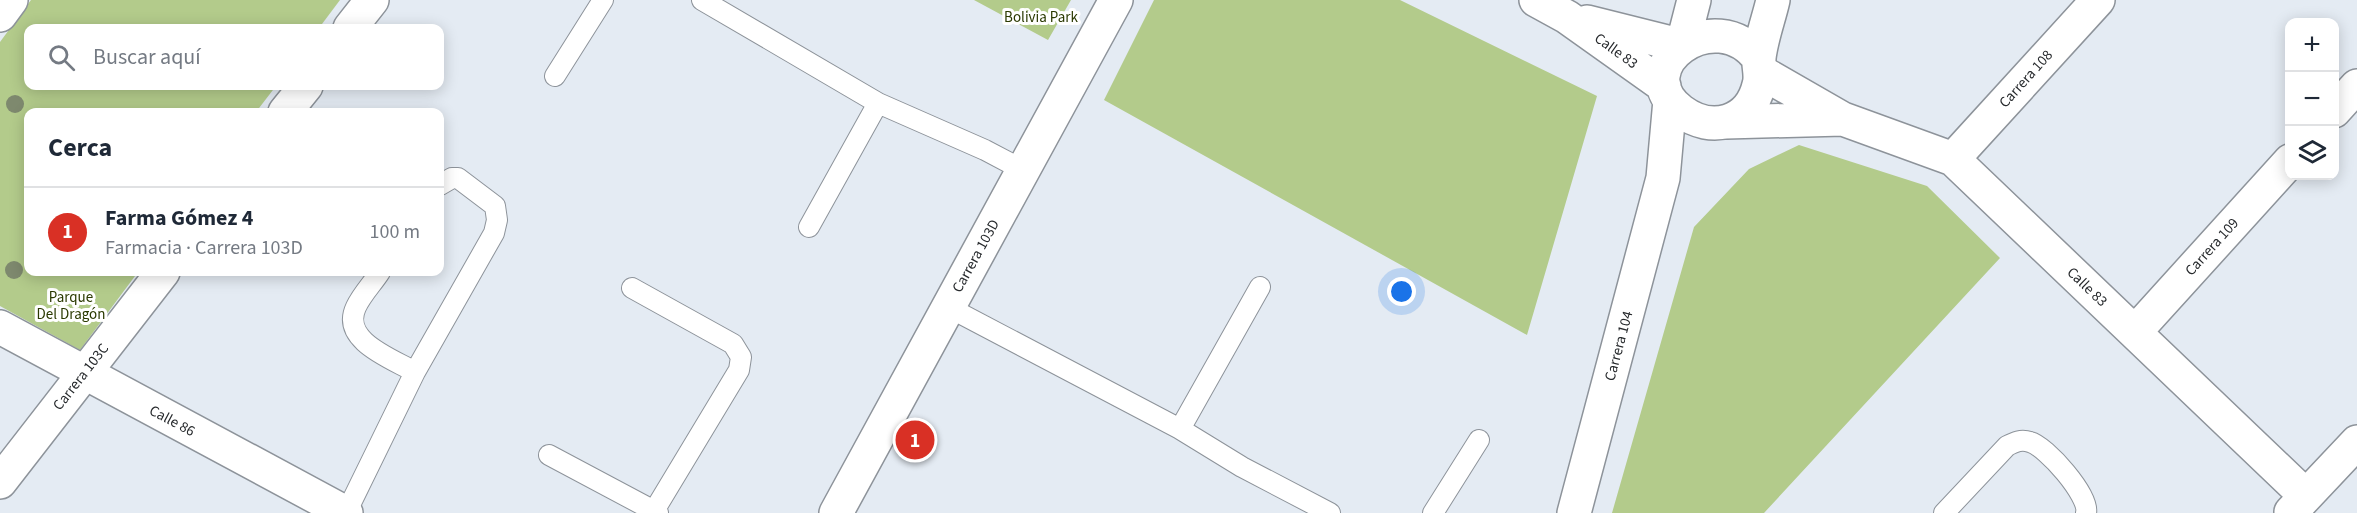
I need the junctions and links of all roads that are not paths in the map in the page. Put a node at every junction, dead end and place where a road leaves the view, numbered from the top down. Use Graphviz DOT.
graph roads {
  1 [pos="12,0"];
  2 [pos="372,0"];
  3 [pos="603,0"];
  4 [pos="702,0"];
  5 [pos="1116,0"];
  6 [pos="1536,0"];
  7 [pos="1694,0"];
  8 [pos="1773,0"];
  9 [pos="2098,0"];
  10 [pos="0,15"];
  11 [pos="1568,17"];
  12 [pos="353,24"];
  13 [pos="1680,40"];
  14 [pos="1760,65"];
  15 [pos="555,76"];
  16 [pos="2357,86"];
  17 [pos="303,90"];
  18 [pos="1667,93"];
  19 [pos="878,103"];
  20 [pos="2339,106"];
  21 [pos="288,108"];
  22 [pos="1843,119"];
  23 [pos="1716,123"];
  24 [pos="1953,159"];
  25 [pos="2285,165"];
  26 [pos="1023,170"];
  27 [pos="1663,178"];
  28 [pos="444,182"];
  29 [pos="809,227"];
  30 [pos="160,276"];
  31 [pos="377,276"];
  32 [pos="1260,287"];
  33 [pos="632,288"];
  34 [pos="948,307"];
  35 [pos="0,327"];
  36 [pos="2135,332"];
  37 [pos="415,372"];
  38 [pos="84,374"];
  39 [pos="1180,429"];
  40 [pos="1479,440"];
  41 [pos="2357,442"];
  42 [pos="549,455"];
  43 [pos="0,482"];
  44 [pos="2298,505"];
  45 [pos="656,512"];
  46 [pos="346,513"];
  47 [pos="836,513"];
  48 [pos="1330,513"];
  49 [pos="1433,513"];
  50 [pos="1574,513"];
  51 [pos="1944,513"];
  52 [pos="2086,513"];
  1 -- 10 [label="street"];
  2 -- 12 [label="street"];
  3 -- 15 [label="lane"];
  4 -- 19 [label="lane"];
  5 -- 26 [label="street, Carrera 103D"];
  6 -- 11 [label="street, Calle 83"];
  7 -- 13 [label="street"];
  8 -- 14 [label="street, Carrera 104"];
  9 -- 24 [label="street, Carrera 108"];
  11 -- 13 [label="street, Calle 83"];
  11 -- 18 [label="street, Calle 83"];
  13 -- 14 [label="street"];
  13 -- 18 [label="street"];
  14 -- 22 [label="street, Calle 83"];
  14 -- 23 [label="street, Carrera 104"];
  16 -- 20 [label="street"];
  17 -- 21 [label="street"];
  18 -- 23 [label="street"];
  18 -- 27 [label="street, Carrera 104"];
  19 -- 26 [label="lane"];
  19 -- 29 [label="lane"];
  22 -- 23 [label="street, Calle 83"];
  22 -- 24 [label="street, Calle 83"];
  23 -- 27 [label="street, Carrera 104"];
  24 -- 36 [label="street, Calle 83"];
  25 -- 36 [label="street, Carrera 109"];
  26 -- 34 [label="street, Carrera 103D"];
  27 -- 50 [label="street, Carrera 104"];
  28 -- 37 [label="lane"];
  30 -- 38 [label="street, Carrera 103C"];
  31 -- 37 [label="lane"];
  32 -- 39 [label="lane"];
  33 -- 45 [label="lane"];
  34 -- 39 [label="lane"];
  34 -- 47 [label="street, Carrera 103D"];
  35 -- 38 [label="street, Calle 86"];
  36 -- 44 [label="street, Calle 83"];
  37 -- 46 [label="lane"];
  38 -- 43 [label="street, Carrera 103C"];
  38 -- 46 [label="street, Calle 86"];
  39 -- 48 [label="lane"];
  40 -- 49 [label="lane"];
  41 -- 44 [label="street"];
  42 -- 45 [label="lane"];
  51 -- 52 [label="lane"];
}
